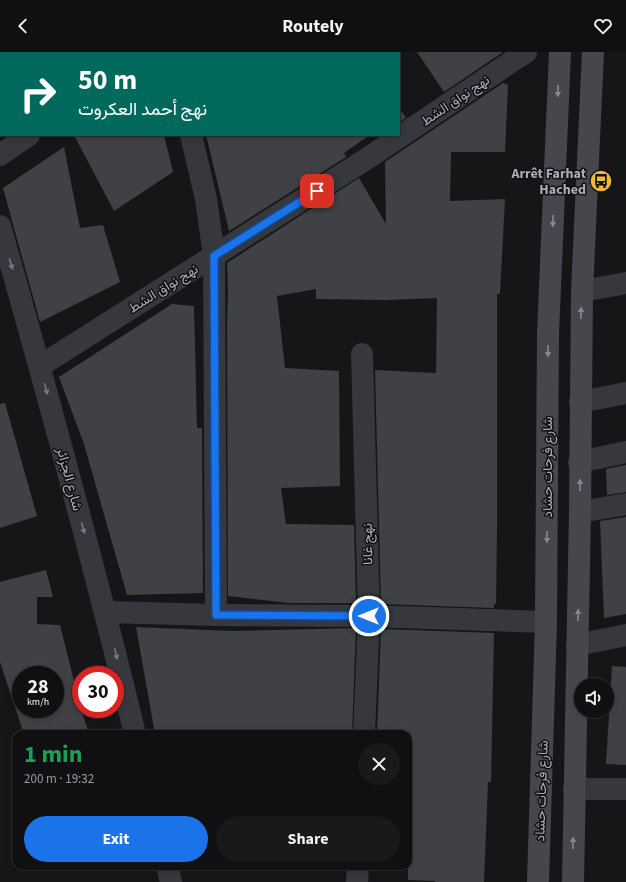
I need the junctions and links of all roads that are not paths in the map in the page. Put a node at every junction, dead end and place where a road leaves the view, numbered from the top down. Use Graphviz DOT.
graph roads {
  1 [pos="526,52"];
  2 [pos="560,52"];
  3 [pos="593,52"];
  4 [pos="28,136"];
  5 [pos="191,136"];
  6 [pos="0,155"];
  7 [pos="0,226"];
  8 [pos="214,256"];
  9 [pos="626,283"];
  10 [pos="582,291"];
  11 [pos="362,354"];
  12 [pos="40,366"];
  13 [pos="626,393"];
  14 [pos="580,402"];
  15 [pos="626,452"];
  16 [pos="579,462"];
  17 [pos="626,504"];
  18 [pos="580,512"];
  19 [pos="106,612"];
  20 [pos="216,615"];
  21 [pos="369,616"];
  22 [pos="546,622"];
  23 [pos="626,635"];
  24 [pos="577,644"];
  25 [pos="134,730"];
  26 [pos="364,730"];
  27 [pos="574,789"];
  28 [pos="626,789"];
  29 [pos="168,870"];
  30 [pos="358,870"];
  31 [pos="171,882"];
  32 [pos="357,882"];
  33 [pos="538,882"];
  34 [pos="572,882"];
  1 -- 8 [label="street, نهج نواق الشط"];
  2 -- 22 [label="main road, شارع فرحات حشاد, one-way"];
  3 -- 10 [label="main road"];
  4 -- 6 [label="street"];
  5 -- 8 [label="street"];
  7 -- 12 [label="street, شارع الجزائر, one-way"];
  8 -- 12 [label="street, نهج نواق الشط"];
  8 -- 20 [label="street"];
  9 -- 10 [label="street"];
  14 -- 10 [label="main road, one-way"];
  11 -- 21 [label="street, نهج غانا"];
  12 -- 19 [label="street, شارع الجزائر, one-way"];
  13 -- 14 [label="street"];
  14 -- 16 [label="main road"];
  15 -- 16 [label="street"];
  18 -- 16 [label="main road, one-way"];
  17 -- 18 [label="street"];
  24 -- 18 [label="main road, one-way"];
  19 -- 20 [label="street"];
  19 -- 25 [label="street, شارع الجزائر, one-way"];
  20 -- 21 [label="street"];
  21 -- 22 [label="street"];
  21 -- 26 [label="street, نهج غانا"];
  22 -- 33 [label="main road, شارع فرحات حشاد"];
  23 -- 24 [label="street"];
  24 -- 27 [label="main road"];
  27 -- 28 [label="street"];
  34 -- 27 [label="main road, one-way"];
  29 -- 31 [label="street"];
  30 -- 32 [label="street"];
}
